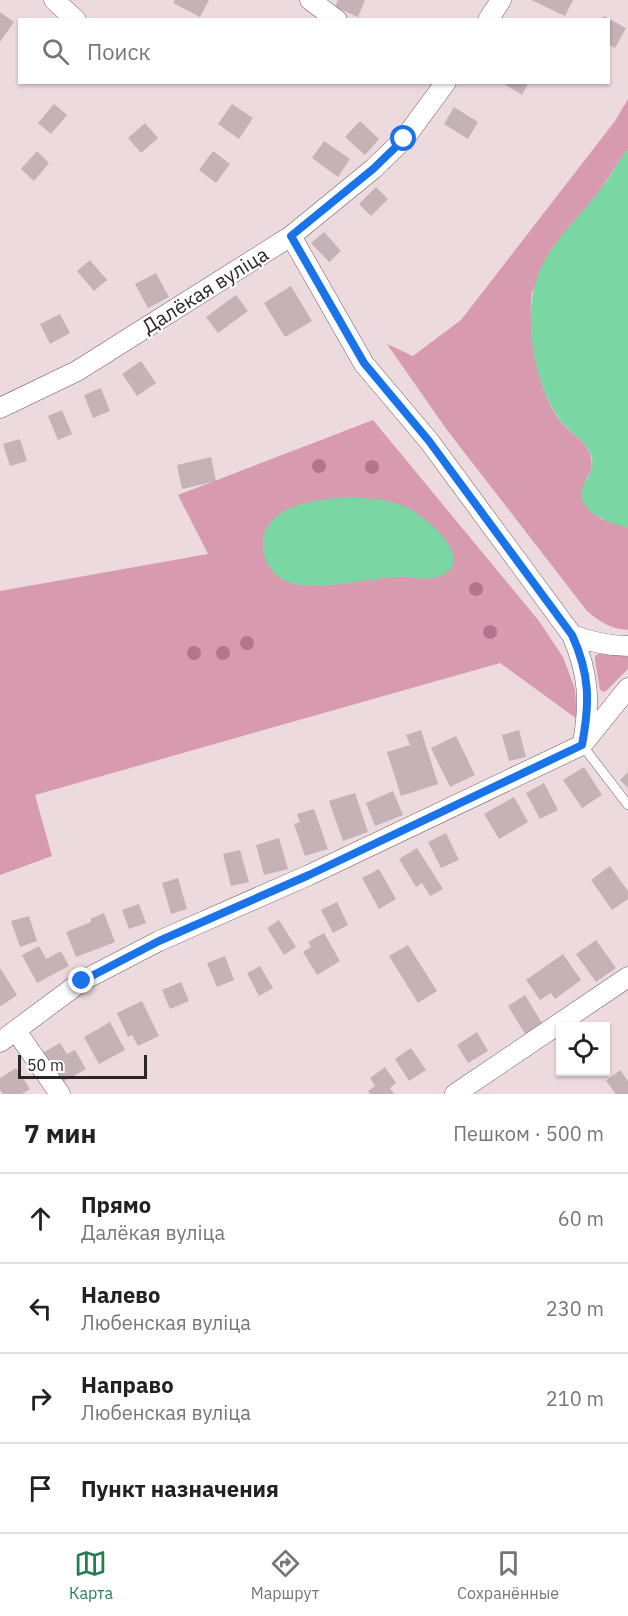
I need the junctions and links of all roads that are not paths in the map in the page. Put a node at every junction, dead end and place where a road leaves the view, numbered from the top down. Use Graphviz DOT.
graph roads {
  1 [pos="54,0"];
  2 [pos="310,0"];
  3 [pos="501,0"];
  4 [pos="74,18"];
  5 [pos="334,18"];
  6 [pos="489,18"];
  7 [pos="436,86"];
  8 [pos="291,236"];
  9 [pos="0,408"];
  10 [pos="572,635"];
  11 [pos="628,646"];
  12 [pos="628,688"];
  13 [pos="582,745"];
  14 [pos="628,805"];
  15 [pos="628,977"];
  16 [pos="8,1037"];
  17 [pos="60,1094"];
  18 [pos="455,1094"];
  1 -- 4 [label="street"];
  2 -- 5 [label="street"];
  3 -- 6 [label="street"];
  7 -- 8 [label="street, Далёкая вуліца"];
  8 -- 9 [label="street, Далёкая вуліца"];
  8 -- 10 [label="street"];
  10 -- 11 [label="street"];
  10 -- 13 [label="street"];
  12 -- 13 [label="street"];
  13 -- 14 [label="lane"];
  13 -- 16 [label="street"];
  15 -- 18 [label="street"];
  16 -- 17 [label="street"];
}
